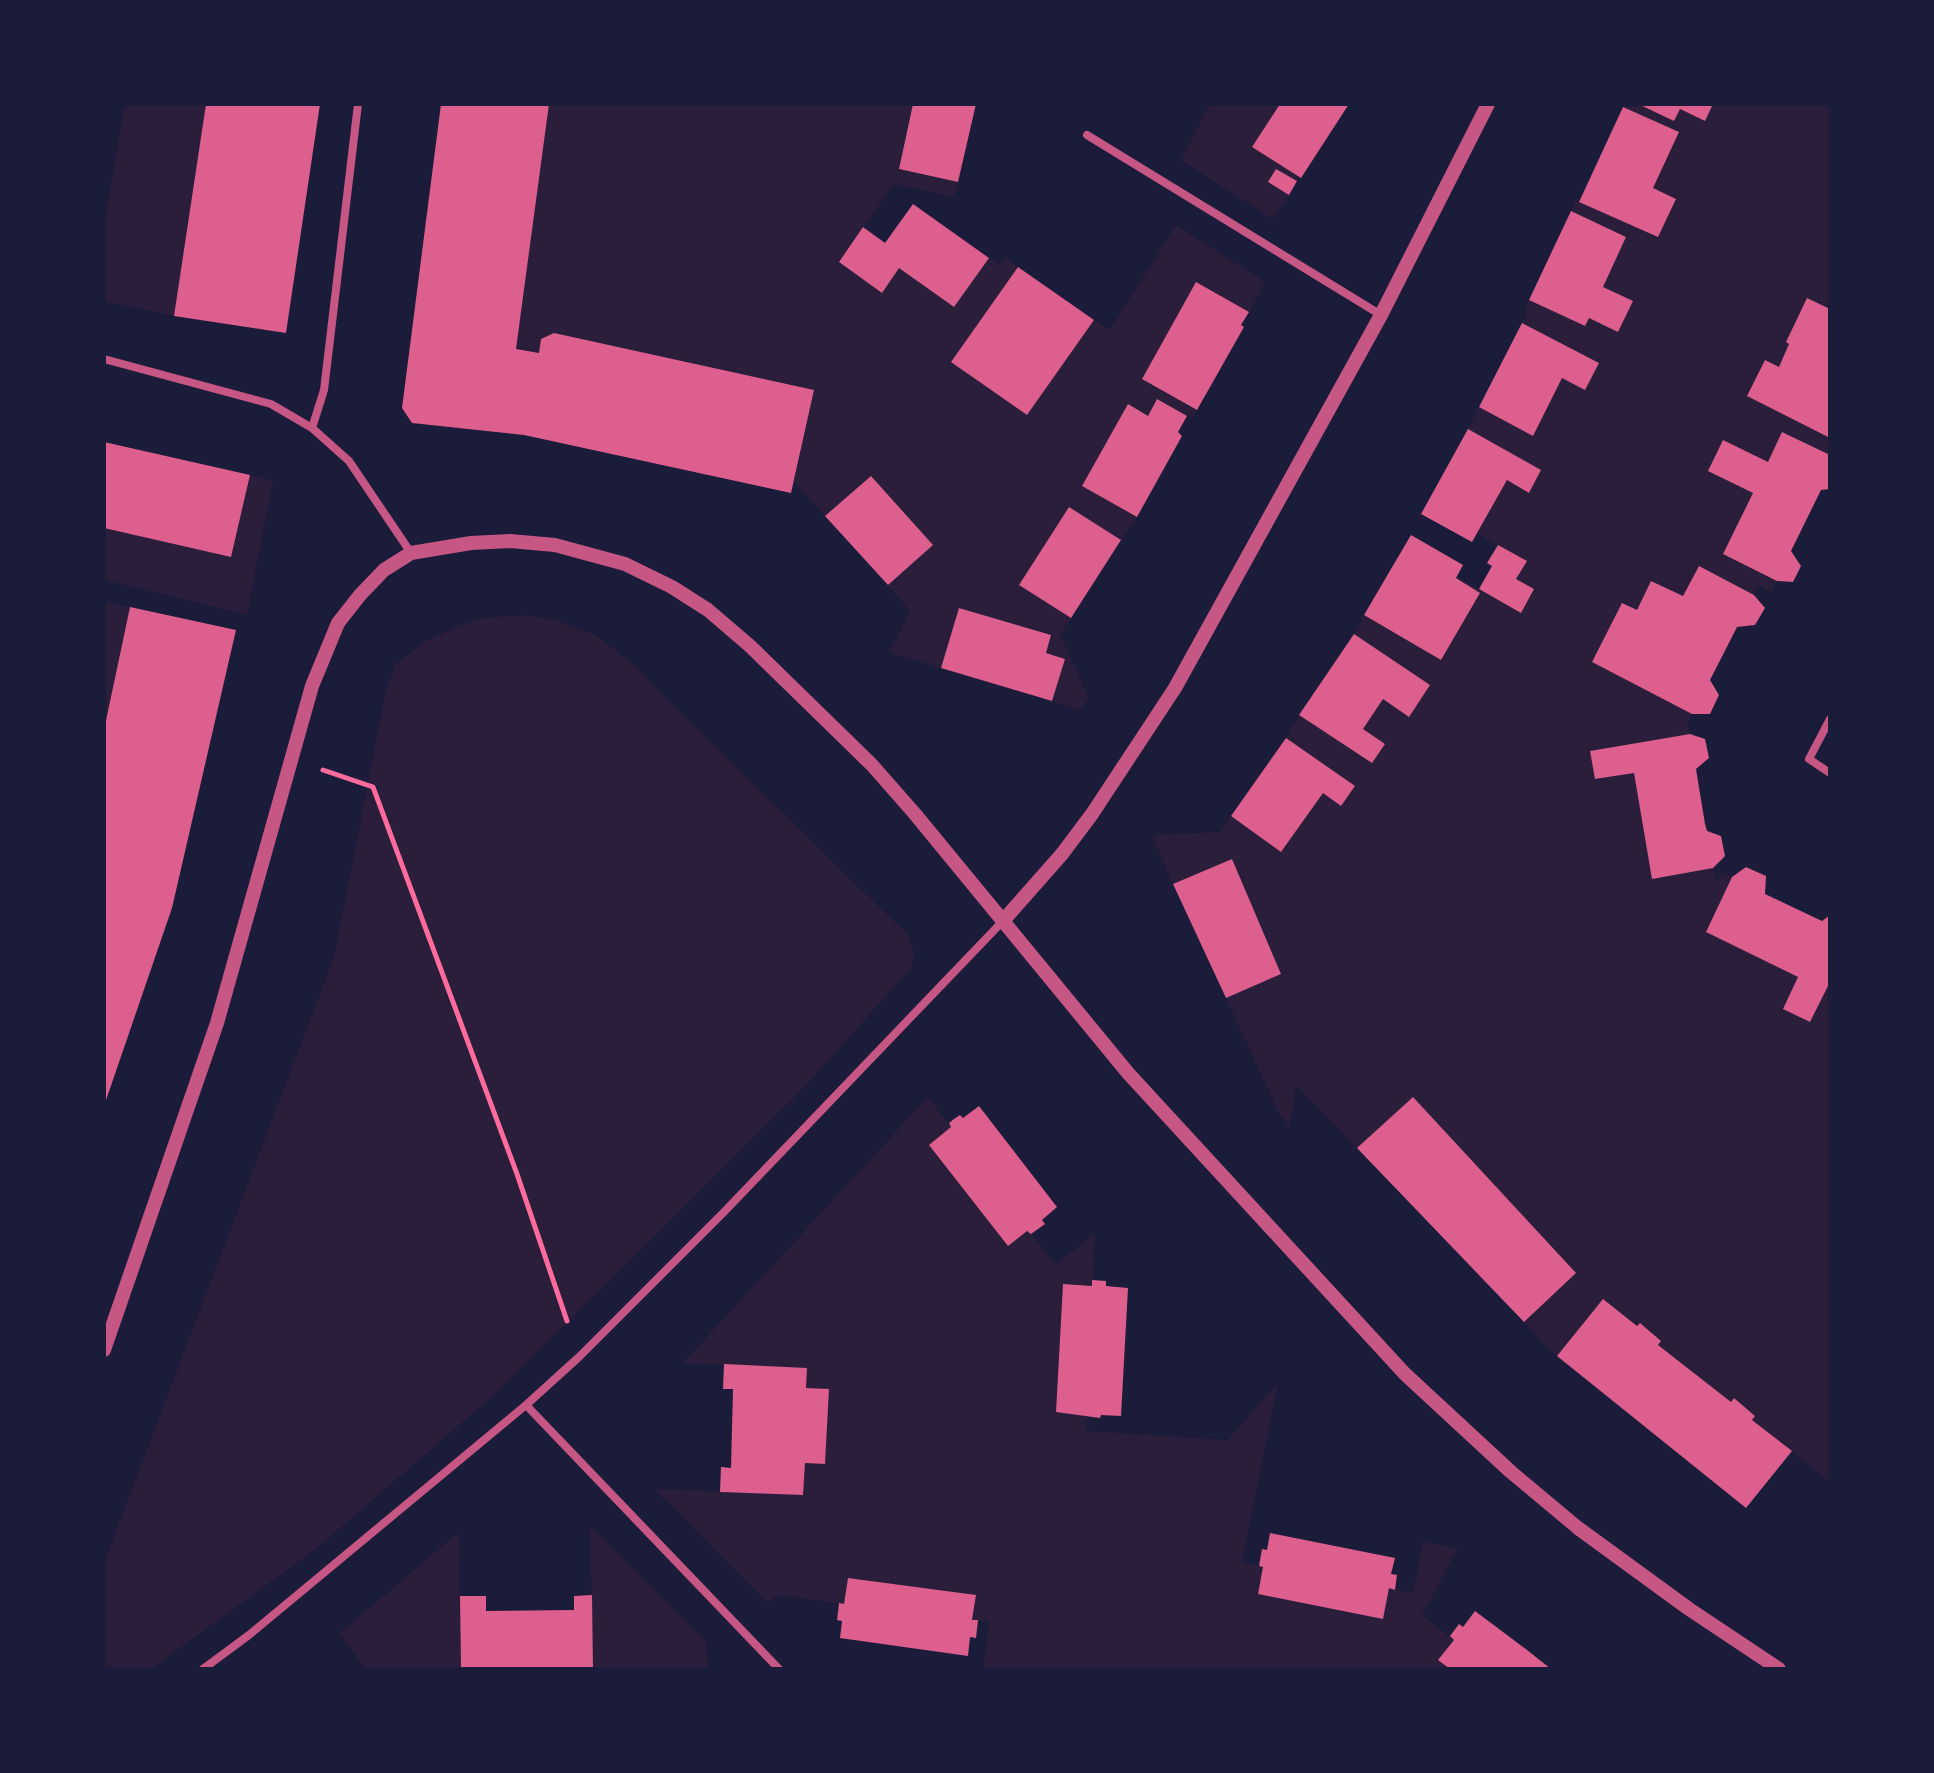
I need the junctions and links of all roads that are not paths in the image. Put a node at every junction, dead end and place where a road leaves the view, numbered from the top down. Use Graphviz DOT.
graph roads {
  1 [pos="358,104"];
  2 [pos="1488,104"];
  3 [pos="1087,135"];
  4 [pos="1381,315"];
  5 [pos="104,359"];
  6 [pos="312,428"];
  7 [pos="411,553"];
  8 [pos="1830,719"];
  9 [pos="1830,773"];
  10 [pos="1002,922"];
  11 [pos="104,1350"];
  12 [pos="526,1405"];
  13 [pos="203,1669"];
  14 [pos="779,1669"];
  15 [pos="1779,1669"];
  1 -- 6 [label="street"];
  2 -- 4 [label="street"];
  3 -- 4 [label="street"];
  4 -- 10 [label="street"];
  5 -- 6 [label="street"];
  6 -- 7 [label="street"];
  7 -- 10 [label="street"];
  7 -- 11 [label="street"];
  8 -- 9 [label="street"];
  10 -- 12 [label="street"];
  10 -- 15 [label="street"];
  12 -- 13 [label="street"];
  12 -- 14 [label="street"];
}
